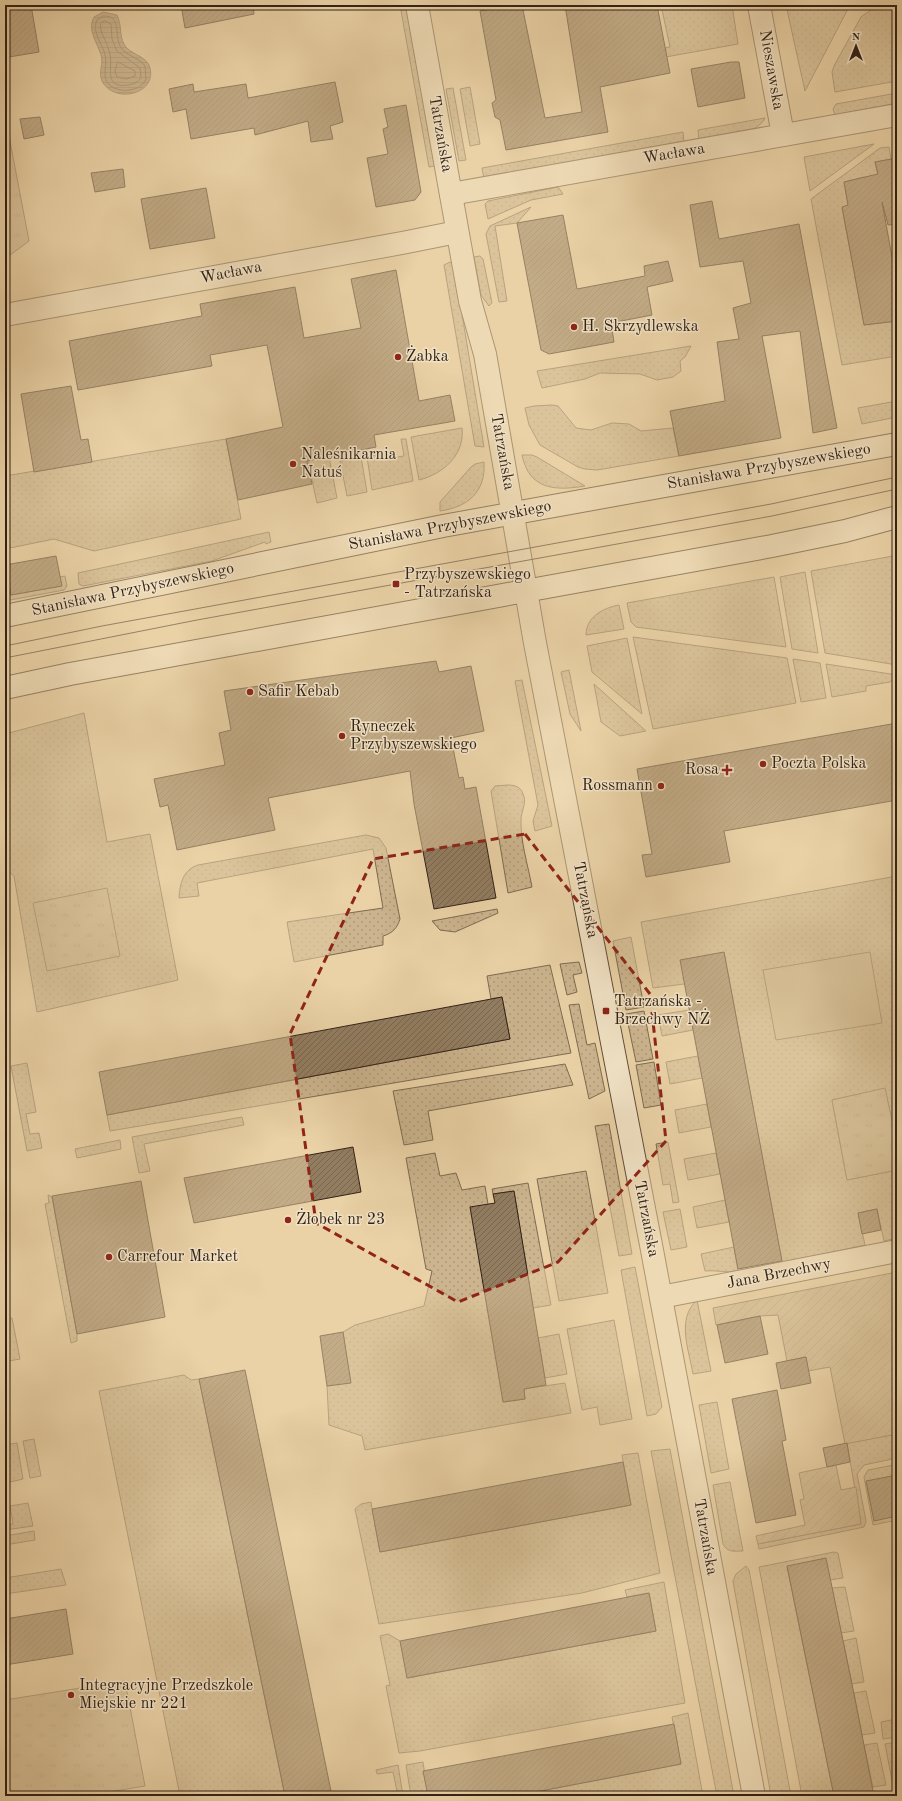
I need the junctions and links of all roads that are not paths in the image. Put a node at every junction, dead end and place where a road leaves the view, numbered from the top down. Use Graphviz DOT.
graph roads {
  1 [pos="417,5"];
  2 [pos="759,5"];
  3 [pos="897,115"];
  4 [pos="783,135"];
  5 [pos="451,194"];
  6 [pos="457,232"];
  7 [pos="5,315"];
  8 [pos="897,444"];
  9 [pos="512,513"];
  10 [pos="897,517"];
  11 [pos="526,591"];
  12 [pos="5,616"];
  13 [pos="5,688"];
  14 [pos="897,1251"];
  15 [pos="661,1297"];
  16 [pos="754,1796"];
  1 -- 5 [label="street, Tatrzańska"];
  2 -- 4 [label="street, Nieszawska"];
  3 -- 4 [label="street, Wacława"];
  4 -- 5 [label="street, Wacława"];
  5 -- 6 [label="street, Tatrzańska"];
  6 -- 7 [label="street, Wacława"];
  6 -- 9 [label="street, Tatrzańska"];
  8 -- 9 [label="street, Stanisława Przybyszewskiego"];
  9 -- 11 [label="street, Tatrzańska"];
  9 -- 12 [label="street, Stanisława Przybyszewskiego"];
  10 -- 11 [label="street"];
  11 -- 13 [label="street"];
  11 -- 15 [label="street, Tatrzańska"];
  14 -- 15 [label="street, Jana Brzechwy"];
  15 -- 16 [label="street, Tatrzańska"];
}
